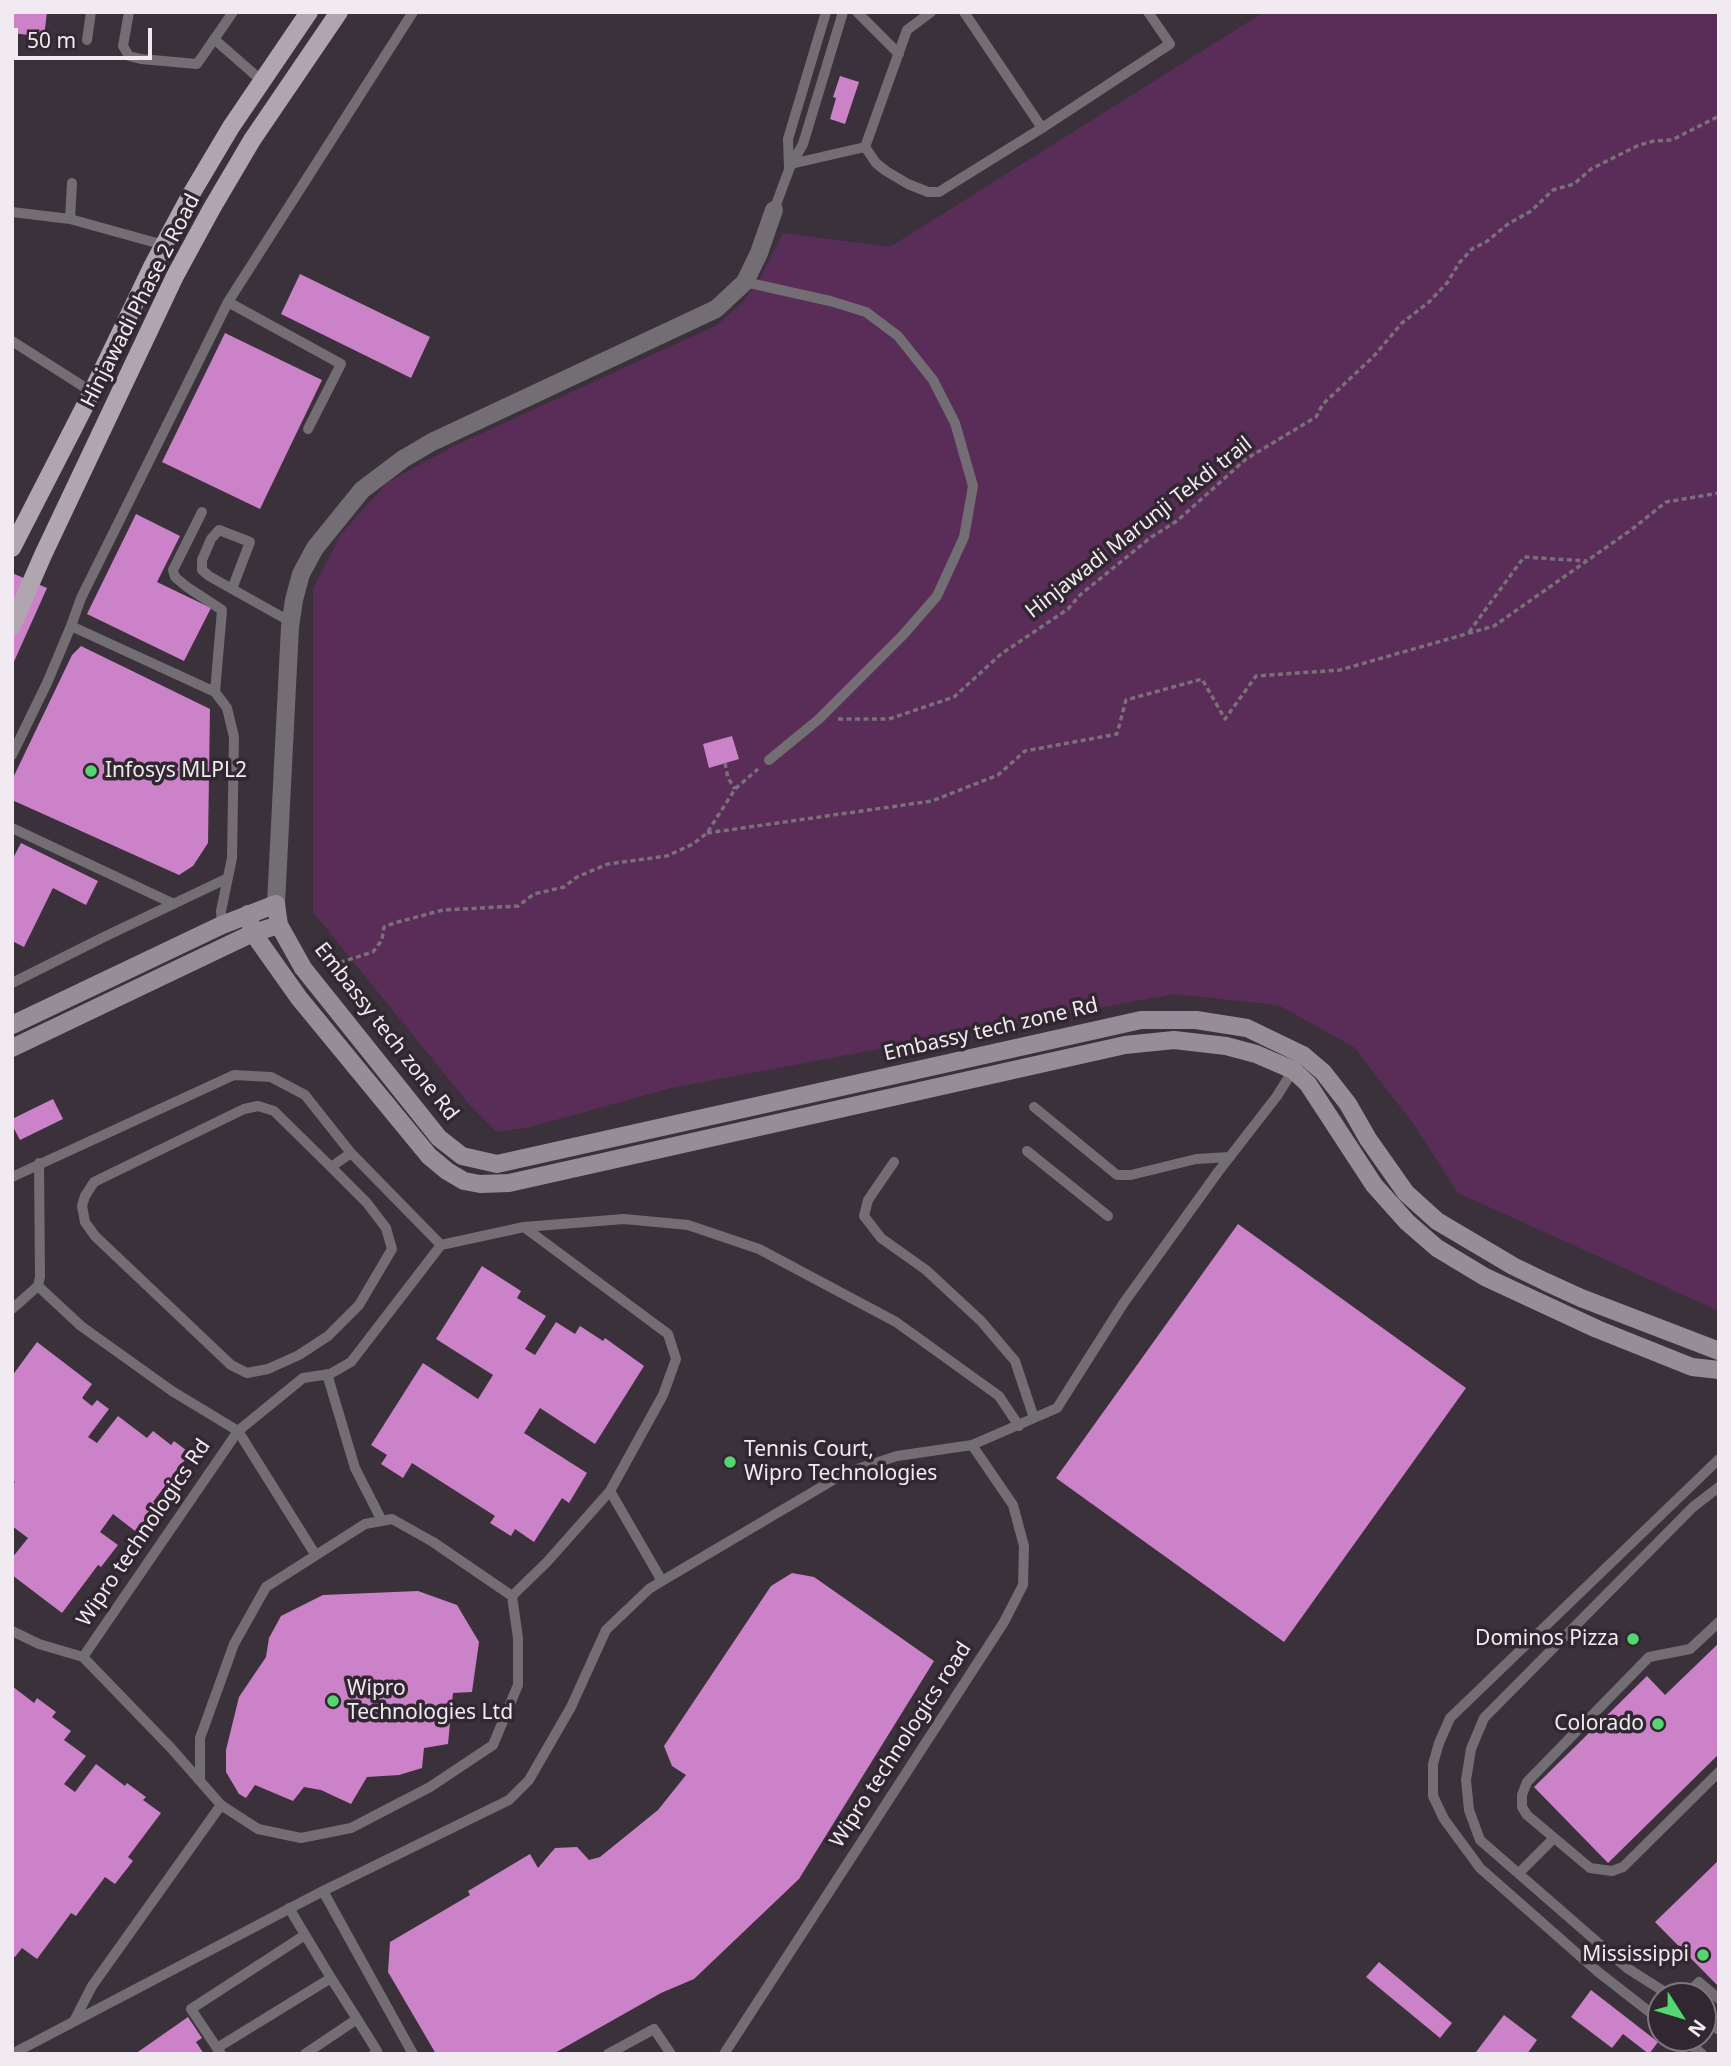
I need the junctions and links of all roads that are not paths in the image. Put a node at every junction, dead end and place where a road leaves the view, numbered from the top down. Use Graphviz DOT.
graph roads {
  1 [pos="91,12"];
  2 [pos="128,12"];
  3 [pos="233,12"];
  4 [pos="309,12"];
  5 [pos="339,12"];
  6 [pos="413,12"];
  7 [pos="826,12"];
  8 [pos="843,12"];
  9 [pos="858,12"];
  10 [pos="931,12"];
  11 [pos="964,12"];
  12 [pos="1148,12"];
  13 [pos="214,39"];
  14 [pos="88,40"];
  15 [pos="898,54"];
  16 [pos="262,81"];
  17 [pos="1042,128"];
  18 [pos="865,147"];
  19 [pos="790,166"];
  20 [pos="72,183"];
  21 [pos="774,210"];
  22 [pos="12,212"];
  23 [pos="70,219"];
  24 [pos="164,245"];
  25 [pos="744,282"];
  26 [pos="228,302"];
  27 [pos="12,341"];
  28 [pos="92,392"];
  29 [pos="308,429"];
  30 [pos="202,512"];
  31 [pos="13,547"];
  32 [pos="232,589"];
  33 [pos="291,622"];
  34 [pos="12,626"];
  35 [pos="71,626"];
  36 [pos="215,692"];
  37 [pos="12,755"];
  38 [pos="769,760"];
  39 [pos="12,828"];
  40 [pos="228,878"];
  41 [pos="174,904"];
  42 [pos="276,904"];
  43 [pos="248,914"];
  44 [pos="222,925"];
  45 [pos="279,925"];
  46 [pos="253,933"];
  47 [pos="12,983"];
  48 [pos="12,1026"];
  49 [pos="12,1048"];
  50 [pos="1298,1062"];
  51 [pos="1034,1107"];
  52 [pos="1027,1150"];
  53 [pos="351,1153"];
  54 [pos="1230,1157"];
  55 [pos="894,1161"];
  56 [pos="39,1163"];
  57 [pos="331,1167"];
  58 [pos="12,1177"];
  59 [pos="1108,1216"];
  60 [pos="524,1227"];
  61 [pos="441,1245"];
  62 [pos="38,1286"];
  63 [pos="1607,1308"];
  64 [pos="12,1309"];
  65 [pos="1597,1329"];
  66 [pos="1719,1351"];
  67 [pos="1719,1370"];
  68 [pos="327,1374"];
  69 [pos="1034,1418"];
  70 [pos="1019,1426"];
  71 [pos="238,1431"];
  72 [pos="972,1445"];
  73 [pos="1719,1459"];
  74 [pos="1719,1487"];
  75 [pos="610,1491"];
  76 [pos="383,1521"];
  77 [pos="315,1554"];
  78 [pos="662,1581"];
  79 [pos="512,1596"];
  80 [pos="1719,1622"];
  81 [pos="12,1631"];
  82 [pos="83,1657"];
  83 [pos="1719,1772"];
  84 [pos="200,1779"];
  85 [pos="221,1804"];
  86 [pos="1554,1838"];
  87 [pos="1519,1873"];
  88 [pos="323,1891"];
  89 [pos="289,1908"];
  90 [pos="305,1935"];
  91 [pos="331,1978"];
  92 [pos="1649,1982"];
  93 [pos="1647,2010"];
  94 [pos="357,2019"];
  95 [pos="73,2022"];
  96 [pos="219,2051"];
  97 [pos="12,2054"];
  98 [pos="305,2054"];
  99 [pos="374,2054"];
  100 [pos="414,2054"];
  101 [pos="608,2054"];
  102 [pos="671,2054"];
  103 [pos="724,2054"];
  1 -- 14 [label="lane"];
  2 -- 13 [label="lane"];
  3 -- 13 [label="lane"];
  4 -- 16 [label="main road, Hinjawadi Phase 2 Road"];
  5 -- 34 [label="main road, Hinjawadi Phase 2 Road"];
  6 -- 26 [label="lane"];
  7 -- 19 [label="lane"];
  8 -- 19 [label="lane"];
  9 -- 15 [label="lane"];
  10 -- 15 [label="lane"];
  11 -- 17 [label="lane"];
  12 -- 17 [label="lane"];
  13 -- 16 [label="lane"];
  15 -- 18 [label="lane"];
  16 -- 24 [label="main road, Hinjawadi Phase 2 Road"];
  17 -- 18 [label="lane"];
  18 -- 19 [label="lane"];
  19 -- 21 [label="lane"];
  20 -- 23 [label="lane"];
  21 -- 25 [label="street"];
  22 -- 23 [label="lane"];
  23 -- 24 [label="lane"];
  24 -- 28 [label="main road, Hinjawadi Phase 2 Road"];
  25 -- 33 [label="street"];
  25 -- 38 [label="lane"];
  26 -- 29 [label="lane"];
  26 -- 35 [label="lane"];
  27 -- 28 [label="lane"];
  28 -- 31 [label="main road, Hinjawadi Phase 2 Road"];
  30 -- 36 [label="lane"];
  32 -- 32 [label="lane"];
  32 -- 33 [label="lane"];
  33 -- 42 [label="street"];
  35 -- 36 [label="lane"];
  35 -- 37 [label="lane"];
  36 -- 40 [label="lane"];
  39 -- 41 [label="lane"];
  40 -- 41 [label="lane"];
  40 -- 44 [label="lane"];
  41 -- 47 [label="lane"];
  42 -- 43 [label="street"];
  42 -- 45 [label="street"];
  43 -- 44 [label="street"];
  43 -- 46 [label="street"];
  44 -- 48 [label="street"];
  45 -- 46 [label="street"];
  45 -- 50 [label="street, Embassy tech zone Rd"];
  46 -- 49 [label="street"];
  46 -- 50 [label="street"];
  50 -- 54 [label="lane"];
  50 -- 63 [label="street, Embassy tech zone Rd"];
  50 -- 65 [label="street"];
  51 -- 54 [label="lane"];
  52 -- 59 [label="lane"];
  53 -- 56 [label="lane"];
  53 -- 57 [label="lane"];
  53 -- 61 [label="lane"];
  54 -- 69 [label="lane"];
  55 -- 69 [label="lane"];
  56 -- 58 [label="lane"];
  56 -- 62 [label="lane"];
  57 -- 57 [label="lane"];
  60 -- 61 [label="lane"];
  60 -- 70 [label="lane"];
  60 -- 75 [label="lane"];
  61 -- 68 [label="lane, Wipro technologics Rd"];
  62 -- 64 [label="lane"];
  62 -- 71 [label="lane"];
  63 -- 65 [label="street"];
  63 -- 66 [label="street, Embassy tech zone Rd"];
  65 -- 67 [label="street"];
  68 -- 71 [label="lane, Wipro technologics Rd"];
  68 -- 76 [label="lane"];
  69 -- 70 [label="lane"];
  70 -- 72 [label="lane"];
  71 -- 77 [label="lane"];
  71 -- 82 [label="lane, Wipro technologics Rd"];
  72 -- 78 [label="lane"];
  72 -- 103 [label="lane, Wipro technologics road"];
  73 -- 93 [label="lane"];
  74 -- 87 [label="lane"];
  75 -- 78 [label="lane"];
  75 -- 79 [label="lane"];
  76 -- 77 [label="lane"];
  76 -- 79 [label="lane"];
  77 -- 84 [label="lane"];
  78 -- 88 [label="lane"];
  79 -- 85 [label="lane"];
  80 -- 86 [label="lane"];
  81 -- 82 [label="lane"];
  82 -- 84 [label="lane"];
  83 -- 86 [label="lane"];
  84 -- 85 [label="lane"];
  85 -- 95 [label="lane"];
  86 -- 87 [label="lane"];
  87 -- 92 [label="lane"];
  88 -- 89 [label="lane"];
  88 -- 100 [label="lane"];
  89 -- 90 [label="lane"];
  89 -- 95 [label="lane"];
  90 -- 91 [label="lane"];
  90 -- 96 [label="lane"];
  91 -- 94 [label="lane"];
  91 -- 96 [label="lane"];
  94 -- 98 [label="lane"];
  94 -- 99 [label="lane"];
  95 -- 97 [label="lane"];
  101 -- 102 [label="lane"];
}
